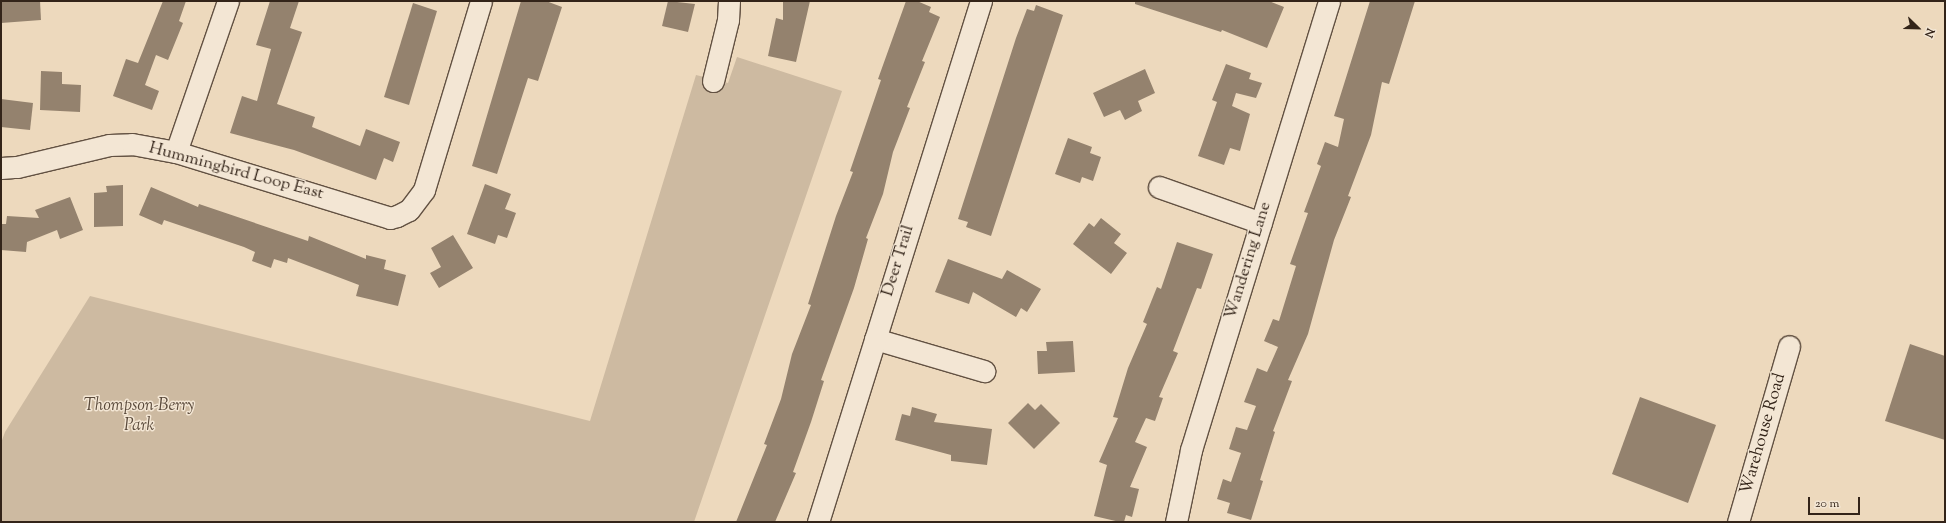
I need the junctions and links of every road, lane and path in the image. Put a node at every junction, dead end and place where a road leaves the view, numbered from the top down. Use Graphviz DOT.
graph roads {
  1 [pos="228,1"];
  2 [pos="481,1"];
  3 [pos="729,1"];
  4 [pos="981,1"];
  5 [pos="1329,1"];
  6 [pos="713,81"];
  7 [pos="176,152"];
  8 [pos="1,168"];
  9 [pos="1159,187"];
  10 [pos="1261,223"];
  11 [pos="875,338"];
  12 [pos="1789,346"];
  13 [pos="984,371"];
  14 [pos="818,522"];
  15 [pos="1176,522"];
  16 [pos="1738,522"];
  1 -- 7 [label="street"];
  2 -- 7 [label="street, Hummingbird Loop East"];
  3 -- 6 [label="street"];
  4 -- 11 [label="street, Deer Trail"];
  5 -- 10 [label="street, Wandering Lane"];
  7 -- 8 [label="street, Hummingbird Loop East"];
  9 -- 10 [label="street"];
  10 -- 15 [label="street, Wandering Lane"];
  11 -- 13 [label="street"];
  11 -- 14 [label="street, Deer Trail"];
  12 -- 16 [label="street, Warehouse Road"];
}
